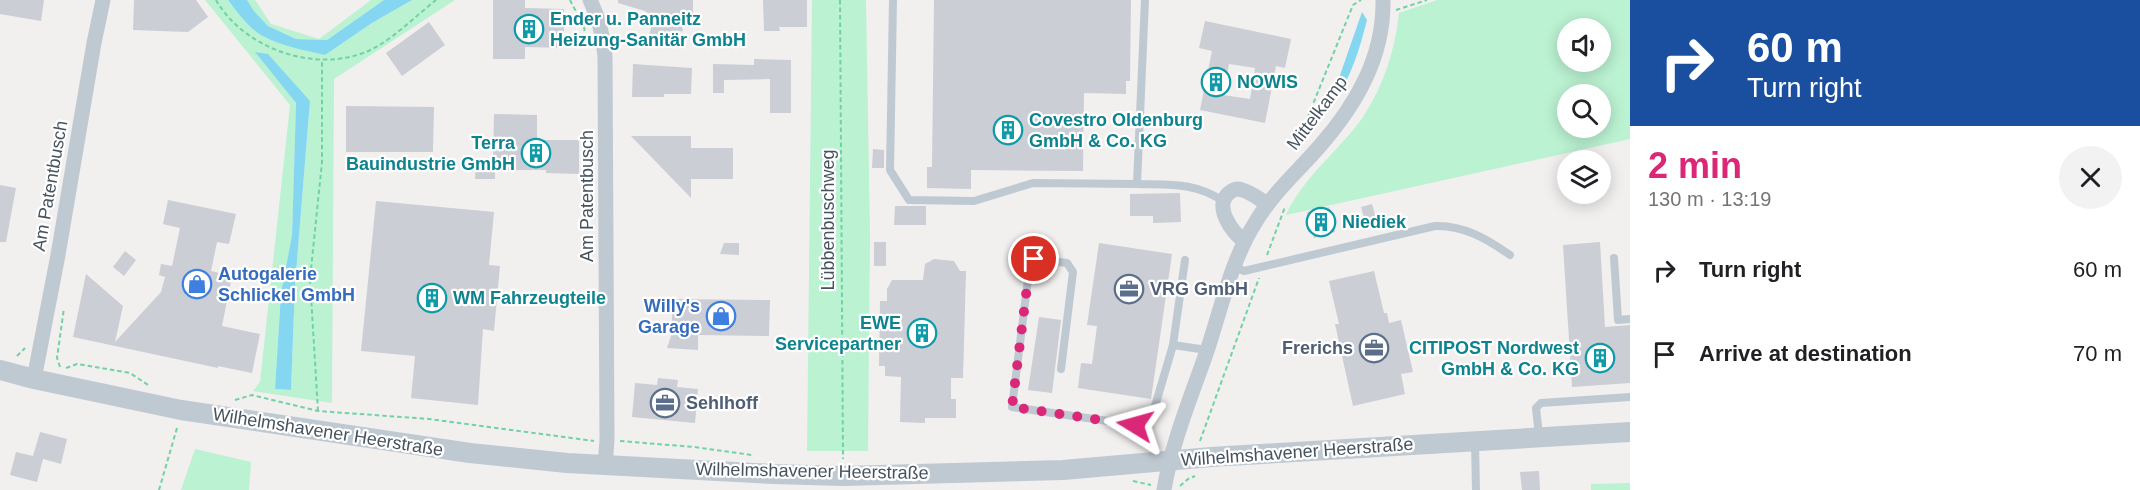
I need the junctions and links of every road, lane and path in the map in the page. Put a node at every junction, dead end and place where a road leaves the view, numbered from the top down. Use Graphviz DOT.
graph roads {
  1 [pos="103,0"];
  2 [pos="216,0"];
  3 [pos="436,0"];
  4 [pos="590,0"];
  5 [pos="840,0"];
  6 [pos="893,0"];
  7 [pos="1145,0"];
  8 [pos="1361,0"];
  9 [pos="1427,0"];
  10 [pos="1389,1"];
  11 [pos="322,60"];
  12 [pos="1308,159"];
  13 [pos="1137,183"];
  14 [pos="1223,201"];
  15 [pos="1268,204"];
  16 [pos="1286,205"];
  17 [pos="1245,241"];
  18 [pos="1510,255"];
  19 [pos="1614,258"];
  20 [pos="1185,260"];
  21 [pos="1263,266"];
  22 [pos="1235,267"];
  23 [pos="1630,319"];
  24 [pos="1173,345"];
  25 [pos="1207,350"];
  26 [pos="16,357"];
  27 [pos="1061,369"];
  28 [pos="0,370"];
  29 [pos="35,371"];
  30 [pos="150,386"];
  31 [pos="1630,397"];
  32 [pos="230,401"];
  33 [pos="182,410"];
  34 [pos="318,411"];
  35 [pos="1630,432"];
  36 [pos="1539,438"];
  37 [pos="607,440"];
  38 [pos="1474,442"];
  39 [pos="755,457"];
  40 [pos="1198,458"];
  41 [pos="1170,460"];
  42 [pos="605,465"];
  43 [pos="843,476"];
  44 [pos="159,490"];
  45 [pos="1164,490"];
  46 [pos="1476,490"];
  1 -- 29 [label="street, Am Patentbusch"];
  2 -- 11 [label="path"];
  3 -- 11 [label="path"];
  4 -- 37 [label="street, Am Patentbusch"];
  5 -- 43 [label="path, Lübbenbuschweg"];
  6 -- 13 [label="lane"];
  7 -- 13 [label="lane"];
  8 -- 12 [label="path"];
  9 -- 10 [label="path"];
  10 -- 12 [label="street, Mittelkamp"];
  11 -- 34 [label="path"];
  12 -- 15 [label="street, Mittelkamp"];
  13 -- 14 [label="lane"];
  14 -- 15 [label="street"];
  14 -- 17 [label="street"];
  15 -- 17 [label="street, Mittelkamp"];
  16 -- 21 [label="path"];
  17 -- 22 [label="street, Mittelkamp"];
  18 -- 21 [label="lane"];
  19 -- 23 [label="lane"];
  20 -- 24 [label="lane"];
  21 -- 22 [label="lane"];
  21 -- 40 [label="path"];
  22 -- 25 [label="street, Mittelkamp"];
  24 -- 25 [label="lane"];
  24 -- 27 [label="lane"];
  25 -- 41 [label="street, Mittelkamp"];
  26 -- 29 [label="path"];
  28 -- 29 [label="street, Wilhelmshavener Heerstraße"];
  29 -- 30 [label="path"];
  29 -- 33 [label="street, Wilhelmshavener Heerstraße"];
  31 -- 36 [label="lane"];
  32 -- 34 [label="path"];
  33 -- 42 [label="street, Wilhelmshavener Heerstraße"];
  33 -- 44 [label="path"];
  34 -- 37 [label="path"];
  35 -- 36 [label="street, Wilhelmshavener Heerstraße"];
  36 -- 38 [label="street, Wilhelmshavener Heerstraße"];
  37 -- 39 [label="path"];
  37 -- 42 [label="street, Am Patentbusch"];
  38 -- 40 [label="street, Wilhelmshavener Heerstraße"];
  38 -- 46 [label="lane"];
  40 -- 41 [label="street, Wilhelmshavener Heerstraße"];
  41 -- 43 [label="street, Wilhelmshavener Heerstraße"];
  41 -- 45 [label="street, Mittelkamp"];
  42 -- 43 [label="street, Wilhelmshavener Heerstraße"];
}
